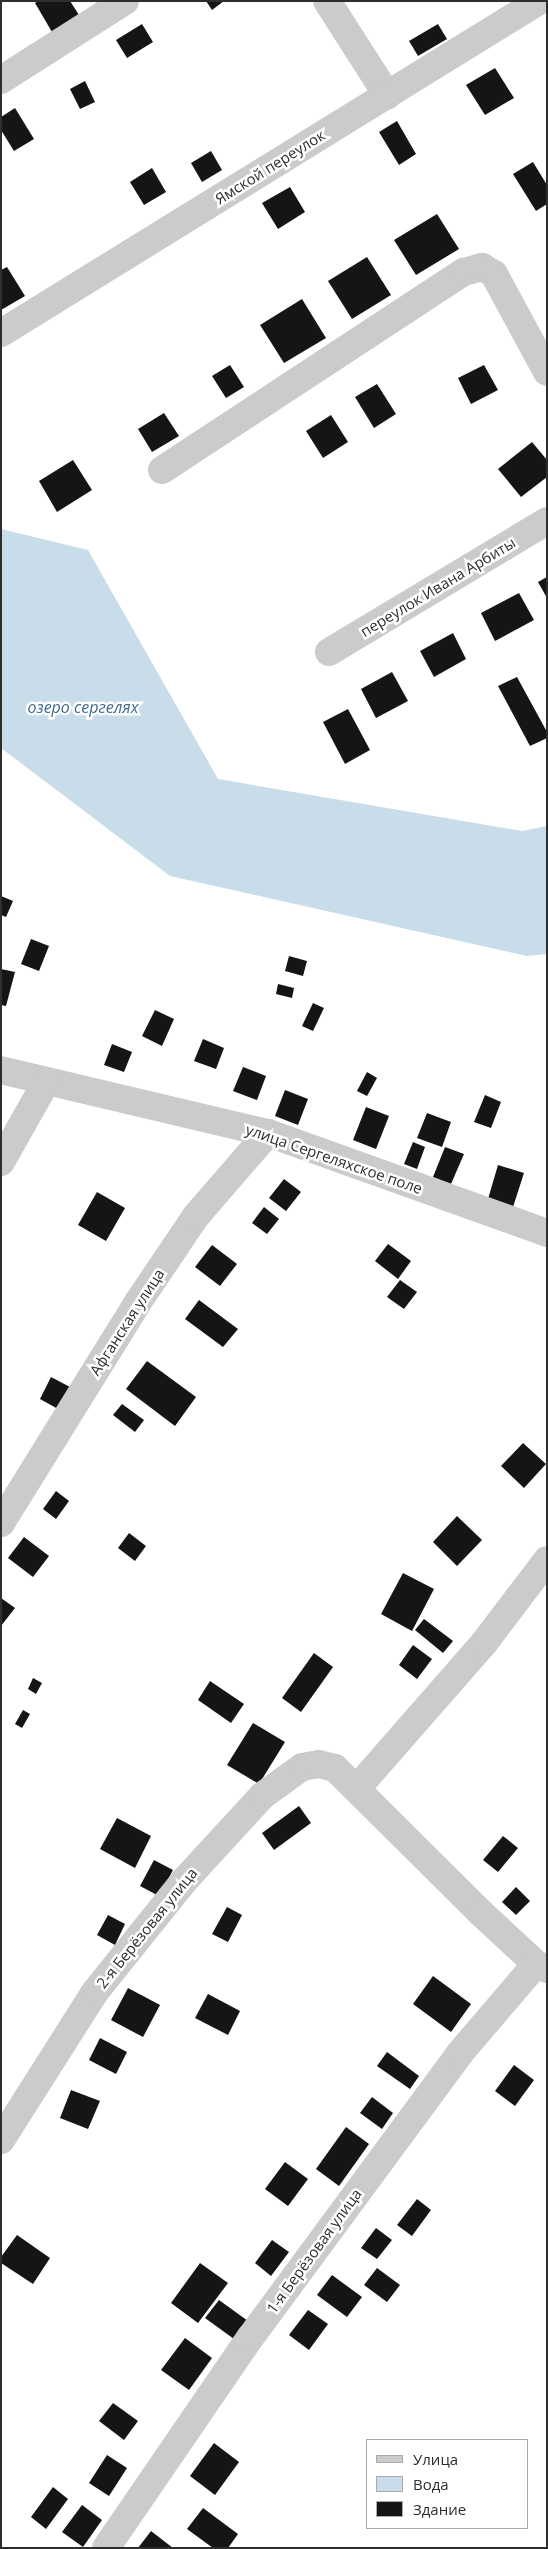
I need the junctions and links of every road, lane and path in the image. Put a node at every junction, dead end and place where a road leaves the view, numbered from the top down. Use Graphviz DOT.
graph roads {
  1 [pos="125,1"];
  2 [pos="328,1"];
  3 [pos="539,1"];
  4 [pos="1,80"];
  5 [pos="387,96"];
  6 [pos="1,333"];
  7 [pos="547,372"];
  8 [pos="162,470"];
  9 [pos="547,521"];
  10 [pos="329,652"];
  11 [pos="1,1070"];
  12 [pos="46,1082"];
  13 [pos="268,1133"];
  14 [pos="1,1162"];
  15 [pos="547,1233"];
  16 [pos="1,1523"];
  17 [pos="547,1560"];
  18 [pos="358,1788"];
  19 [pos="541,1966"];
  20 [pos="1,2140"];
  21 [pos="106,2548"];
  1 -- 4 [label="street"];
  2 -- 5 [label="street"];
  3 -- 5 [label="street, Ямской переулок"];
  5 -- 6 [label="street, Ямской переулок"];
  7 -- 8 [label="street"];
  9 -- 10 [label="street, переулок Ивана Арбиты"];
  11 -- 12 [label="street, улица Сергеляхское поле"];
  12 -- 13 [label="street, улица Сергеляхское поле"];
  12 -- 14 [label="street"];
  13 -- 15 [label="street, улица Сергеляхское поле"];
  13 -- 16 [label="street, Афганская улица"];
  17 -- 18 [label="street"];
  18 -- 19 [label="street"];
  18 -- 20 [label="street, 2-я Берёзовая улица"];
  19 -- 21 [label="street, 1-я Берёзовая улица"];
}
